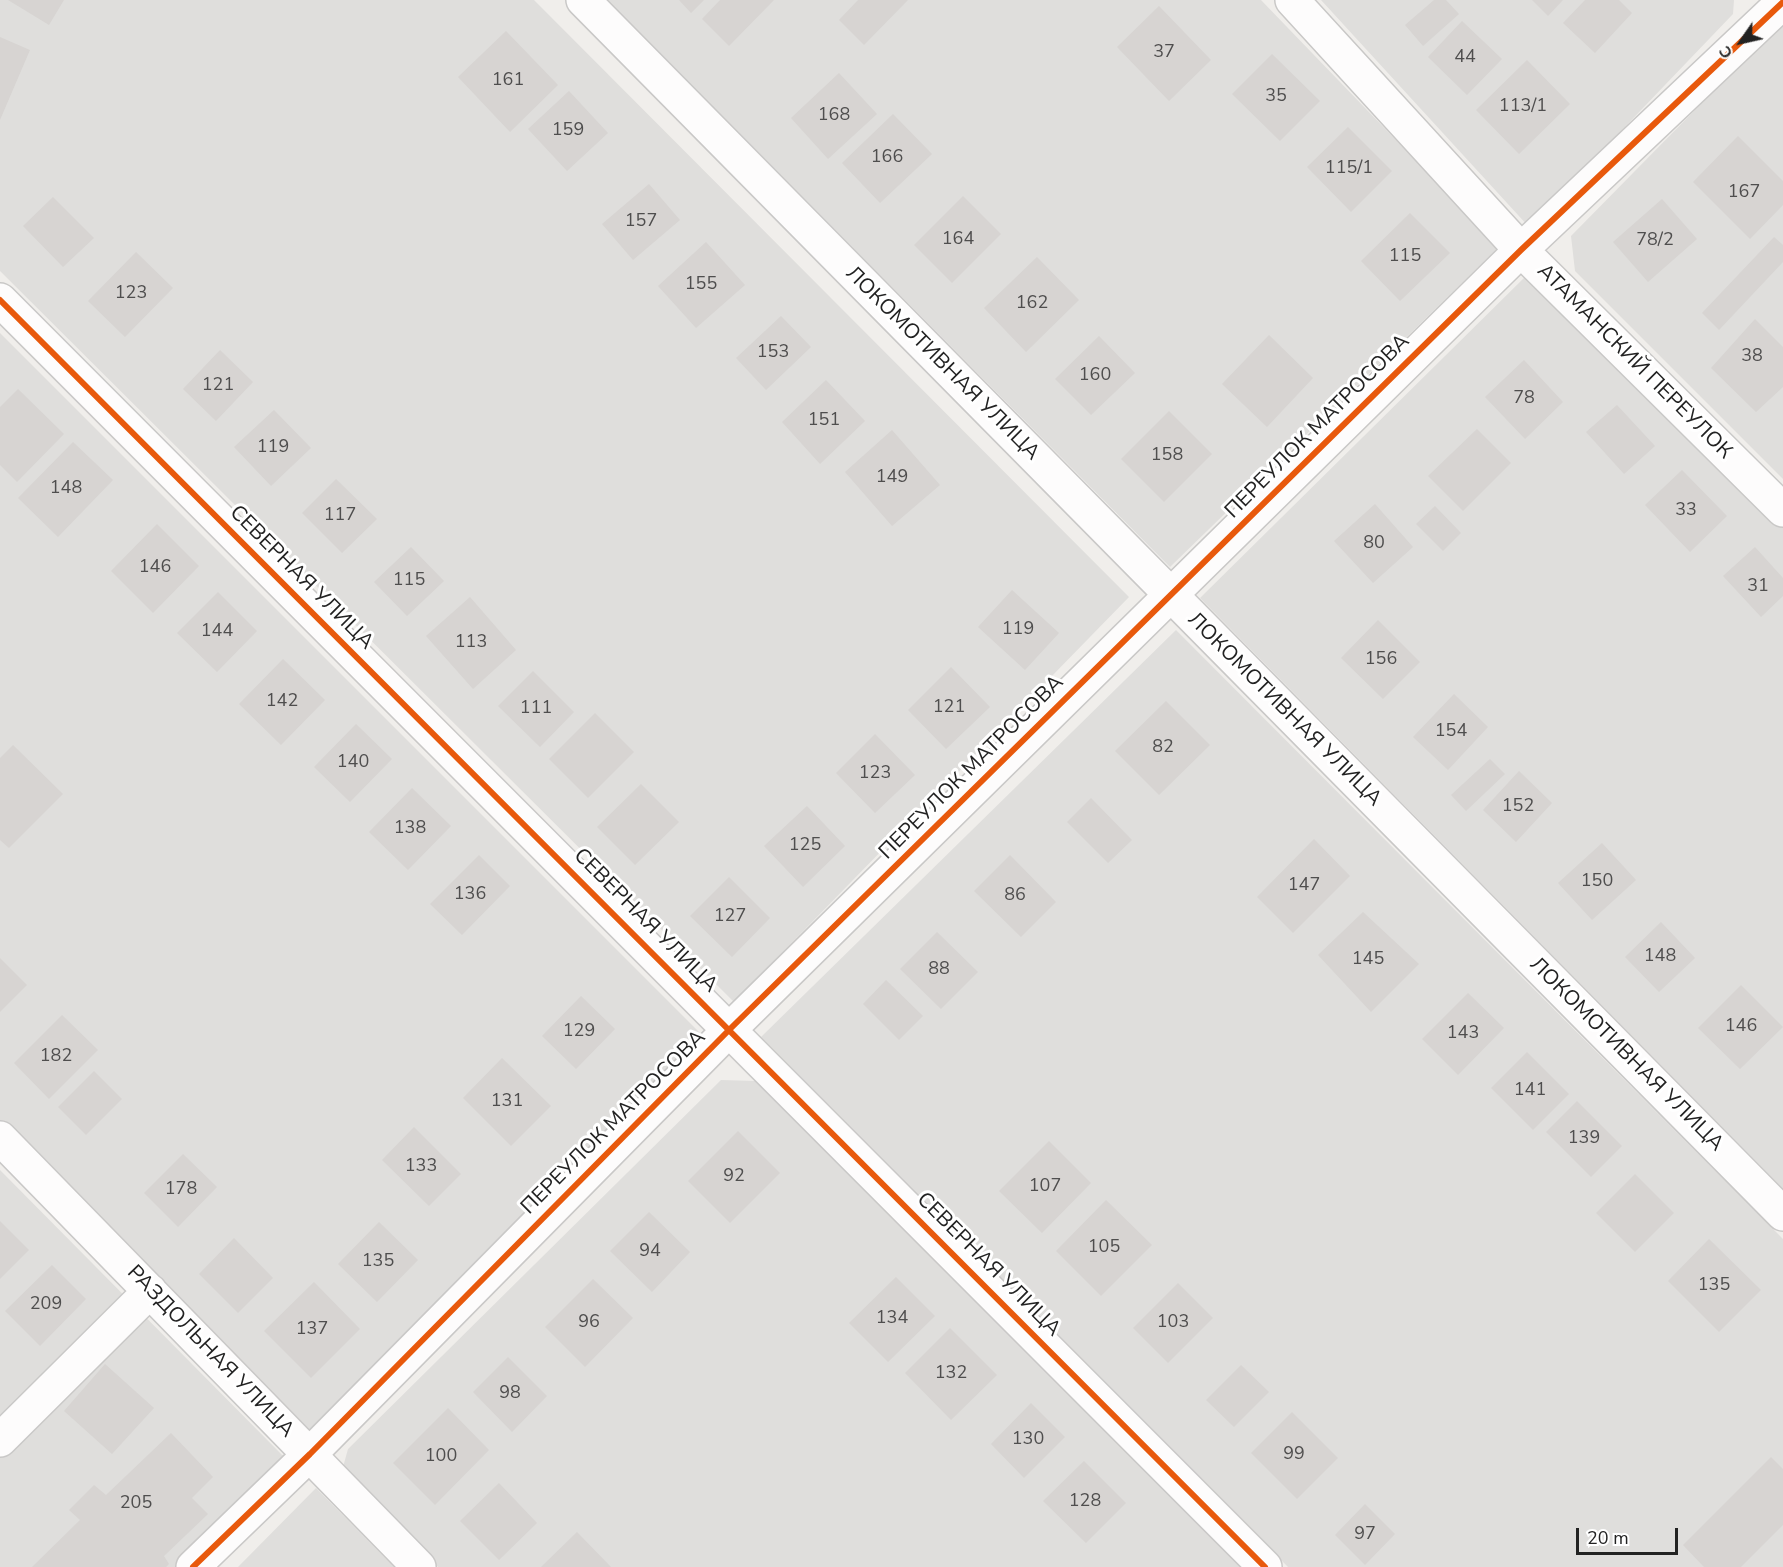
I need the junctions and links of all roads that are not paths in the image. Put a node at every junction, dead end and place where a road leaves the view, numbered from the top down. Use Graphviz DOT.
graph roads {
  1 [pos="583,0"];
  2 [pos="1292,0"];
  3 [pos="1783,2"];
  4 [pos="1521,250"];
  5 [pos="0,300"];
  6 [pos="1783,510"];
  7 [pos="1171,596"];
  8 [pos="730,1029"];
  9 [pos="0,1138"];
  10 [pos="1783,1214"];
  11 [pos="150,1291"];
  12 [pos="0,1440"];
  13 [pos="310,1454"];
  14 [pos="193,1567"];
  15 [pos="419,1567"];
  16 [pos="1265,1567"];
  1 -- 7 [label="street, ЛОКОМОТИВНАЯ УЛИЦА"];
  2 -- 4 [label="street, АТАМАНСКИЙ ПЕРЕУЛОК"];
  3 -- 4 [label="street, ПЕРЕУЛОК МАТРОСОВА"];
  4 -- 6 [label="street, АТАМАНСКИЙ ПЕРЕУЛОК"];
  4 -- 7 [label="street, ПЕРЕУЛОК МАТРОСОВА"];
  5 -- 8 [label="street, СЕВЕРНАЯ УЛИЦА"];
  7 -- 8 [label="street, ПЕРЕУЛОК МАТРОСОВА"];
  7 -- 10 [label="street, ЛОКОМОТИВНАЯ УЛИЦА"];
  8 -- 13 [label="street, ПЕРЕУЛОК МАТРОСОВА"];
  8 -- 16 [label="street, СЕВЕРНАЯ УЛИЦА"];
  9 -- 11 [label="street, РАЗДОЛЬНАЯ УЛИЦА"];
  11 -- 12 [label="street"];
  11 -- 13 [label="street, РАЗДОЛЬНАЯ УЛИЦА"];
  13 -- 14 [label="street, ПЕРЕУЛОК МАТРОСОВА"];
  13 -- 15 [label="street, РАЗДОЛЬНАЯ УЛИЦА"];
}
